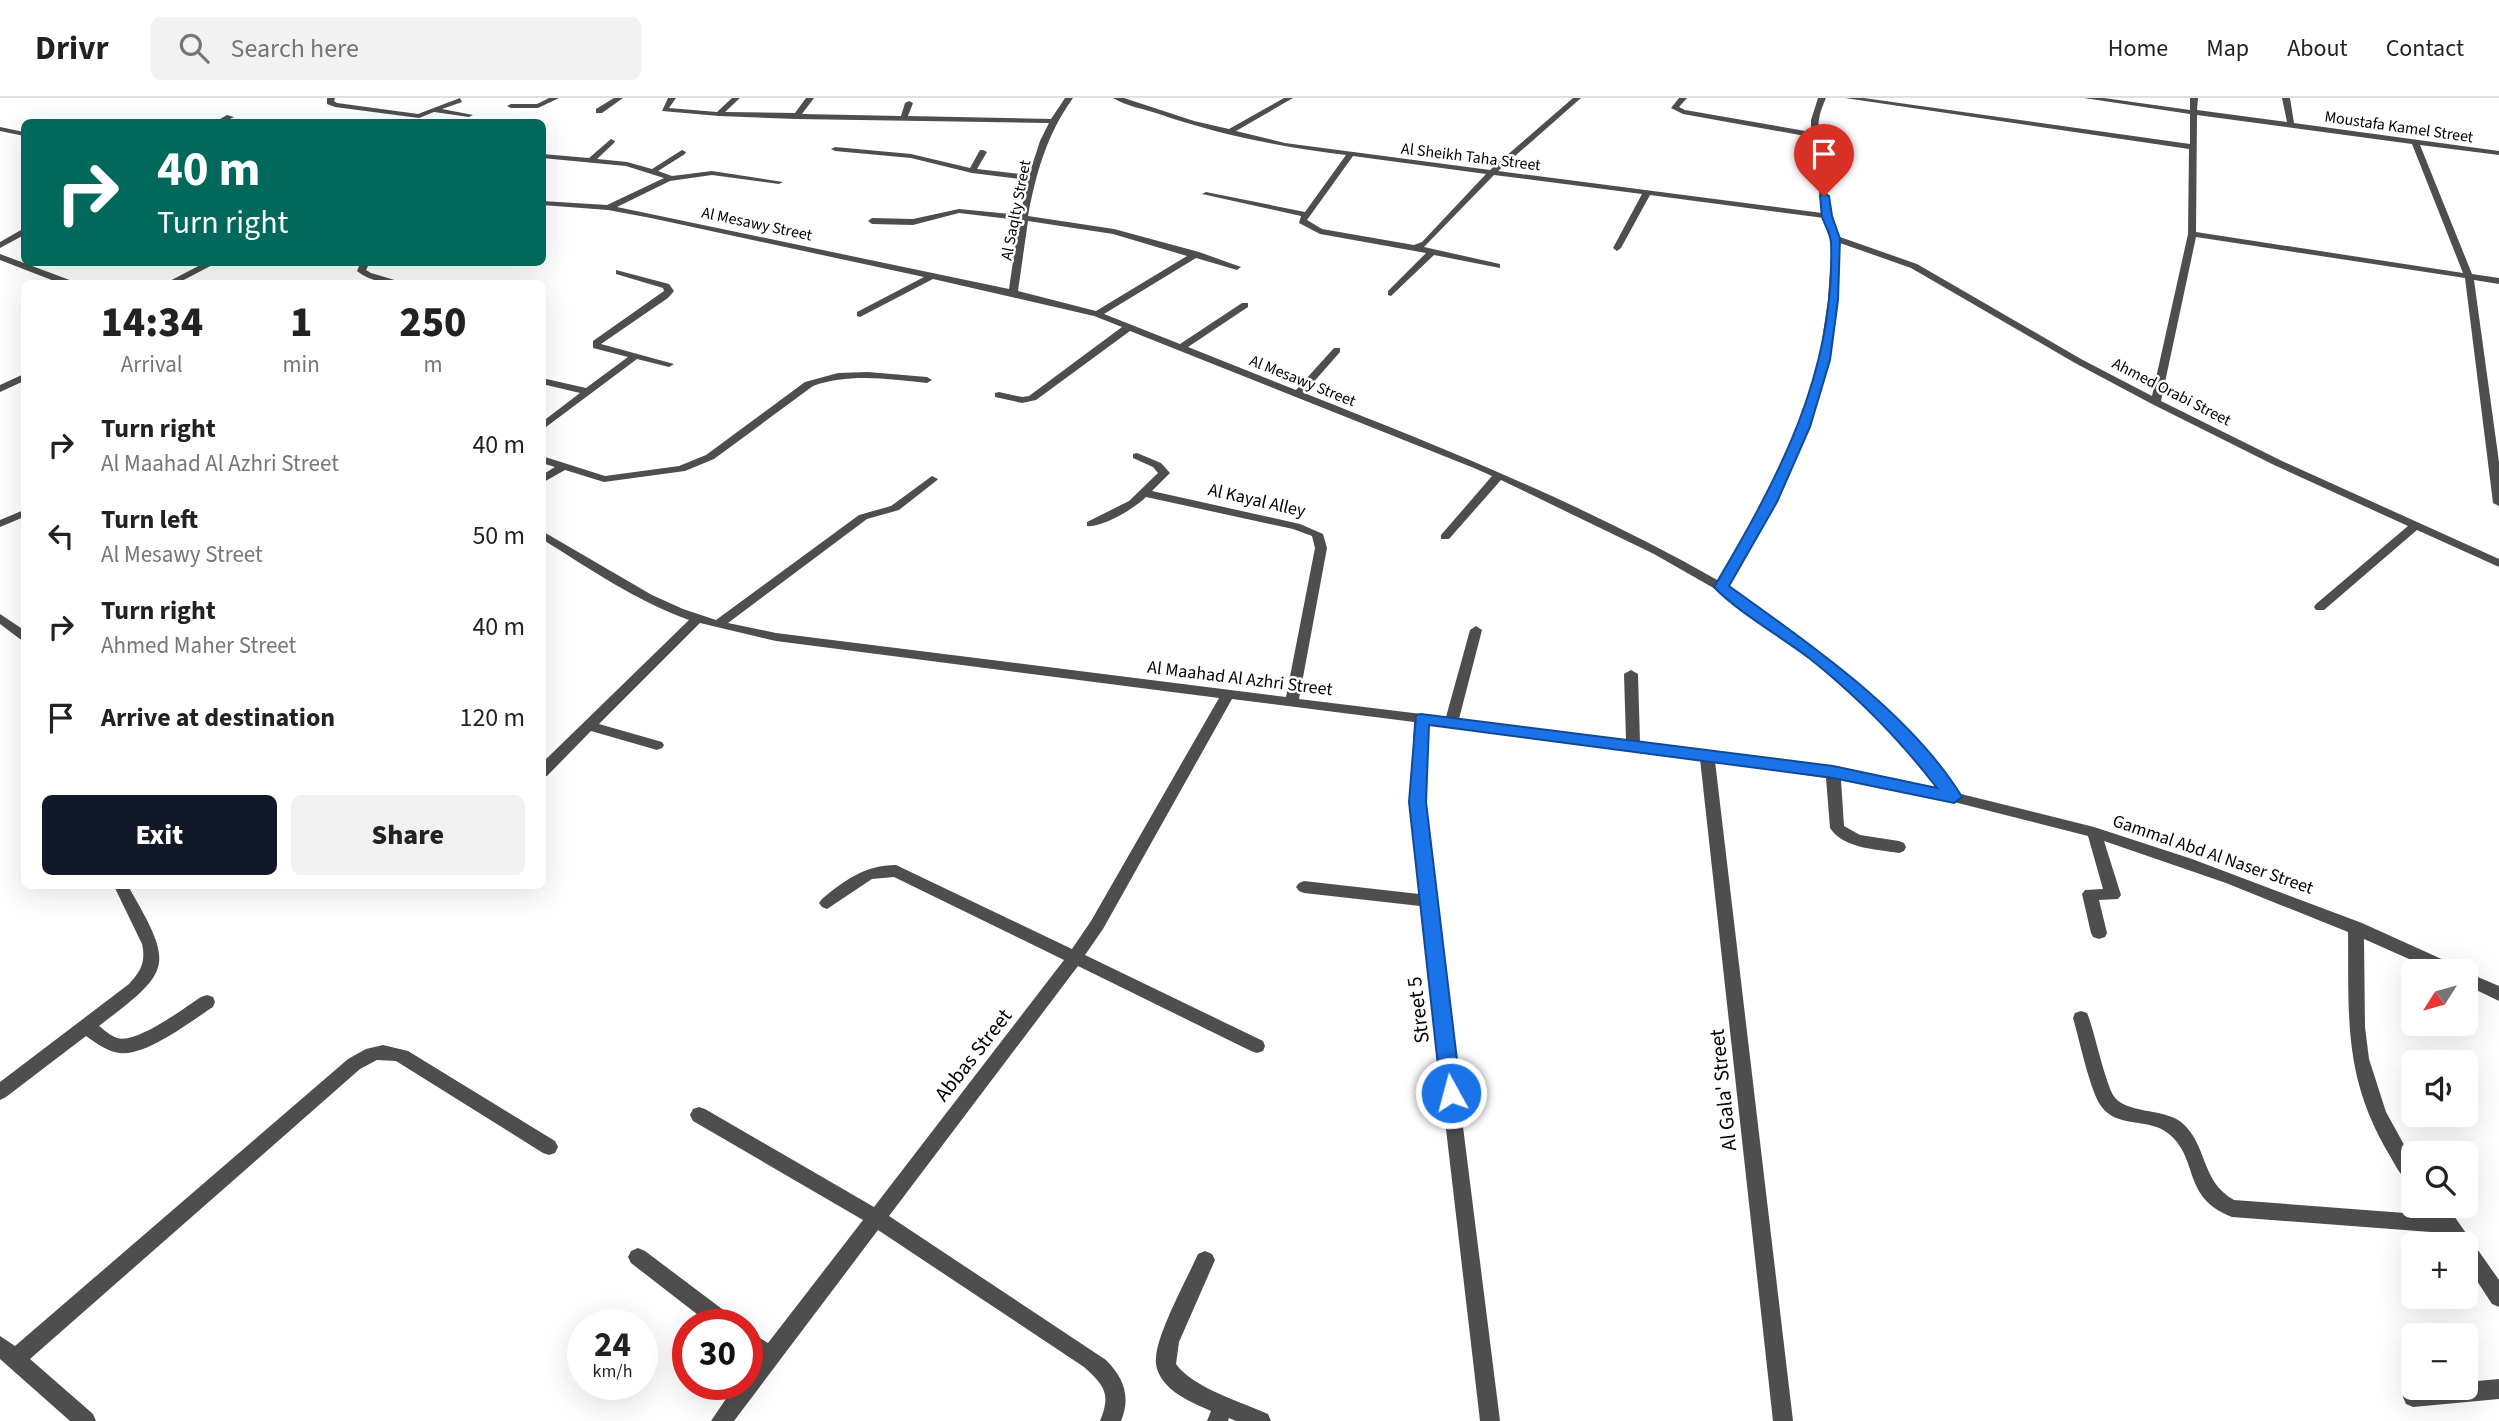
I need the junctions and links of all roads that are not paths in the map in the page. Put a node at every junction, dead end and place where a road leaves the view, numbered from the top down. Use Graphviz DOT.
graph roads {
  1 [pos="331,98"];
  2 [pos="555,98"];
  3 [pos="619,98"];
  4 [pos="672,98"];
  5 [pos="736,98"];
  6 [pos="810,98"];
  7 [pos="1069,98"];
  8 [pos="1117,98"];
  9 [pos="1289,98"];
  10 [pos="1577,98"];
  11 [pos="1684,98"];
  12 [pos="1822,98"];
  13 [pos="1849,98"];
  14 [pos="2088,98"];
  15 [pos="2194,98"];
  16 [pos="2286,98"];
  17 [pos="459,100"];
  18 [pos="909,103"];
  19 [pos="511,106"];
  20 [pos="436,111"];
  21 [pos="599,111"];
  22 [pos="2193,112"];
  23 [pos="719,114"];
  24 [pos="469,115"];
  25 [pos="230,117"];
  26 [pos="796,117"];
  27 [pos="226,119"];
  28 [pos="903,119"];
  29 [pos="1054,121"];
  30 [pos="2291,125"];
  31 [pos="0,130"];
  32 [pos="1228,133"];
  33 [pos="21,134"];
  34 [pos="1815,135"];
  35 [pos="611,141"];
  36 [pos="2415,142"];
  37 [pos="2194,148"];
  38 [pos="835,149"];
  39 [pos="682,152"];
  40 [pos="983,152"];
  41 [pos="2499,153"];
  42 [pos="1351,154"];
  43 [pos="546,156"];
  44 [pos="592,159"];
  45 [pos="655,170"];
  46 [pos="972,170"];
  47 [pos="1491,173"];
  48 [pos="1032,178"];
  49 [pos="668,179"];
  50 [pos="779,182"];
  51 [pos="1647,193"];
  52 [pos="1206,194"];
  53 [pos="546,202"];
  54 [pos="608,208"];
  55 [pos="1304,214"];
  56 [pos="1827,216"];
  57 [pos="1025,218"];
  58 [pos="872,222"];
  59 [pos="21,234"];
  60 [pos="2192,234"];
  61 [pos="1836,239"];
  62 [pos="0,245"];
  63 [pos="1415,248"];
  64 [pos="1617,248"];
  65 [pos="1432,252"];
  66 [pos="1196,254"];
  67 [pos="0,257"];
  68 [pos="21,265"];
  69 [pos="24,266"];
  70 [pos="206,266"];
  71 [pos="364,266"];
  72 [pos="1497,266"];
  73 [pos="1237,267"];
  74 [pos="619,272"];
  75 [pos="930,277"];
  76 [pos="2469,277"];
  77 [pos="61,280"];
  78 [pos="176,280"];
  79 [pos="388,280"];
  80 [pos="2499,281"];
  81 [pos="1013,292"];
  82 [pos="1391,293"];
  83 [pos="1245,305"];
  84 [pos="860,314"];
  85 [pos="1097,314"];
  86 [pos="1130,326"];
  87 [pos="1181,347"];
  88 [pos="1337,350"];
  89 [pos="635,356"];
  90 [pos="669,364"];
  91 [pos="21,378"];
  92 [pos="927,380"];
  93 [pos="546,382"];
  94 [pos="0,389"];
  95 [pos="588,392"];
  96 [pos="1297,394"];
  97 [pos="999,396"];
  98 [pos="2156,402"];
  99 [pos="546,424"];
  100 [pos="2494,430"];
  101 [pos="1137,456"];
  102 [pos="546,459"];
  103 [pos="564,466"];
  104 [pos="1499,475"];
  105 [pos="546,477"];
  106 [pos="932,479"];
  107 [pos="1144,493"];
  108 [pos="2499,503"];
  109 [pos="21,514"];
  110 [pos="0,524"];
  111 [pos="1091,524"];
  112 [pos="2415,526"];
  113 [pos="546,536"];
  114 [pos="1445,537"];
  115 [pos="2499,563"];
  116 [pos="1721,587"];
  117 [pos="2320,607"];
  118 [pos="0,618"];
  119 [pos="697,619"];
  120 [pos="717,625"];
  121 [pos="1476,630"];
  122 [pos="21,633"];
  123 [pos="1630,674"];
  124 [pos="1228,694"];
  125 [pos="1292,702"];
  126 [pos="1421,719"];
  127 [pos="1451,722"];
  128 [pos="589,726"];
  129 [pos="657,745"];
  130 [pos="1633,745"];
  131 [pos="1707,755"];
  132 [pos="546,768"];
  133 [pos="1833,772"];
  134 [pos="1954,797"];
  135 [pos="2094,832"];
  136 [pos="1899,847"];
  137 [pos="1304,887"];
  138 [pos="123,889"];
  139 [pos="1427,901"];
  140 [pos="827,903"];
  141 [pos="2356,927"];
  142 [pos="2099,933"];
  143 [pos="1075,958"];
  144 [pos="2425,959"];
  145 [pos="2478,984"];
  146 [pos="2499,994"];
  147 [pos="206,1002"];
  148 [pos="2081,1018"];
  149 [pos="87,1027"];
  150 [pos="1257,1046"];
  151 [pos="0,1092"];
  152 [pos="699,1115"];
  153 [pos="549,1147"];
  154 [pos="2401,1159"];
  155 [pos="2444,1218"];
  156 [pos="876,1219"];
  157 [pos="2450,1225"];
  158 [pos="2455,1232"];
  159 [pos="638,1257"];
  160 [pos="1205,1261"];
  161 [pos="2478,1266"];
  162 [pos="2499,1297"];
  163 [pos="706,1309"];
  164 [pos="763,1351"];
  165 [pos="8,1353"];
  166 [pos="771,1357"];
  167 [pos="2499,1389"];
  168 [pos="2478,1391"];
  169 [pos="1221,1413"];
  170 [pos="86,1421"];
  171 [pos="721,1421"];
  172 [pos="1110,1421"];
  173 [pos="1262,1421"];
  174 [pos="1490,1421"];
  175 [pos="1783,1421"];
  1 -- 20 [label="street"];
  2 -- 19 [label="street"];
  3 -- 21 [label="street"];
  4 -- 23 [label="street"];
  5 -- 23 [label="street"];
  6 -- 26 [label="street"];
  7 -- 29 [label="street, Al Saqlty Street"];
  8 -- 32 [label="street, Al Sheikh Taha Street"];
  9 -- 32 [label="street"];
  10 -- 47 [label="street"];
  11 -- 34 [label="street"];
  12 -- 34 [label="street"];
  13 -- 37 [label="street"];
  14 -- 22 [label="street, Moustafa Kamel Street"];
  15 -- 22 [label="street"];
  16 -- 30 [label="street"];
  17 -- 20 [label="street"];
  18 -- 28 [label="street"];
  20 -- 24 [label="street"];
  22 -- 30 [label="street, Moustafa Kamel Street"];
  22 -- 37 [label="street"];
  23 -- 26 [label="street"];
  25 -- 27 [label="street"];
  26 -- 28 [label="street"];
  28 -- 29 [label="street"];
  29 -- 48 [label="street, Al Saqlty Street"];
  30 -- 36 [label="street, Moustafa Kamel Street"];
  31 -- 33 [label="street"];
  32 -- 42 [label="street, Al Sheikh Taha Street"];
  34 -- 56 [label="street"];
  35 -- 44 [label="street"];
  36 -- 41 [label="street, Moustafa Kamel Street"];
  36 -- 76 [label="street"];
  37 -- 60 [label="street"];
  38 -- 46 [label="street"];
  39 -- 45 [label="street"];
  40 -- 46 [label="street"];
  42 -- 47 [label="street, Al Sheikh Taha Street"];
  42 -- 55 [label="street"];
  43 -- 44 [label="street"];
  44 -- 45 [label="street"];
  45 -- 49 [label="street"];
  46 -- 48 [label="street"];
  47 -- 51 [label="street, Al Sheikh Taha Street"];
  47 -- 63 [label="street"];
  48 -- 57 [label="street, Al Saqlty Street"];
  49 -- 50 [label="street"];
  49 -- 54 [label="street"];
  51 -- 56 [label="street, Al Sheikh Taha Street"];
  51 -- 64 [label="street"];
  52 -- 55 [label="street"];
  53 -- 54 [label="street, Al Mesawy Street"];
  54 -- 75 [label="street, Al Mesawy Street"];
  55 -- 63 [label="street"];
  56 -- 61 [label="street"];
  57 -- 58 [label="street"];
  57 -- 66 [label="street"];
  57 -- 81 [label="street, Al Saqlty Street"];
  59 -- 62 [label="street"];
  60 -- 76 [label="street"];
  60 -- 98 [label="street"];
  61 -- 98 [label="street, Ahmed Orabi Street"];
  61 -- 116 [label="street"];
  63 -- 65 [label="street"];
  65 -- 72 [label="street"];
  65 -- 82 [label="street"];
  66 -- 73 [label="street"];
  66 -- 85 [label="street"];
  67 -- 68 [label="street"];
  69 -- 77 [label="street"];
  70 -- 78 [label="street"];
  71 -- 79 [label="street"];
  74 -- 89 [label="street"];
  75 -- 81 [label="street, Al Mesawy Street"];
  75 -- 84 [label="street"];
  76 -- 80 [label="street"];
  76 -- 100 [label="street"];
  81 -- 85 [label="street, Al Mesawy Street"];
  83 -- 87 [label="street"];
  85 -- 86 [label="street, Al Mesawy Street"];
  86 -- 87 [label="street, Al Mesawy Street"];
  86 -- 97 [label="street"];
  87 -- 96 [label="street, Al Mesawy Street"];
  88 -- 96 [label="street"];
  89 -- 90 [label="street"];
  89 -- 95 [label="street"];
  91 -- 94 [label="street"];
  92 -- 103 [label="street"];
  93 -- 95 [label="street"];
  95 -- 99 [label="street"];
  96 -- 104 [label="street, Al Mesawy Street"];
  98 -- 112 [label="street, Ahmed Orabi Street"];
  100 -- 108 [label="street"];
  101 -- 107 [label="street"];
  102 -- 103 [label="street"];
  103 -- 105 [label="street"];
  104 -- 114 [label="street"];
  104 -- 116 [label="street, Al Mesawy Street"];
  106 -- 120 [label="street"];
  107 -- 111 [label="street"];
  107 -- 125 [label="street, Al Kayal Alley"];
  109 -- 110 [label="street"];
  112 -- 115 [label="street, Ahmed Orabi Street"];
  112 -- 117 [label="street"];
  113 -- 119 [label="street, Al Maahad Al Azhri Street"];
  116 -- 134 [label="street, Al Mesawy Street"];
  118 -- 122 [label="street"];
  119 -- 120 [label="street, Al Maahad Al Azhri Street"];
  119 -- 128 [label="street"];
  120 -- 124 [label="street, Al Maahad Al Azhri Street"];
  121 -- 127 [label="street"];
  123 -- 130 [label="street"];
  124 -- 125 [label="street, Al Maahad Al Azhri Street"];
  124 -- 143 [label="street, Abbas Street"];
  125 -- 126 [label="street, Al Maahad Al Azhri Street"];
  126 -- 127 [label="street, Al Maahad Al Azhri Street"];
  126 -- 139 [label="street, Street 5"];
  127 -- 130 [label="street, Al Maahad Al Azhri Street"];
  128 -- 129 [label="street"];
  128 -- 132 [label="street"];
  130 -- 131 [label="street, Al Maahad Al Azhri Street"];
  131 -- 133 [label="street, Al Maahad Al Azhri Street"];
  131 -- 175 [label="street, Al Gala' Street"];
  133 -- 134 [label="street, Al Maahad Al Azhri Street"];
  133 -- 136 [label="street"];
  134 -- 135 [label="street, Gammal Abd Al Naser Street"];
  135 -- 141 [label="street, Gammal Abd Al Naser Street"];
  135 -- 142 [label="street"];
  137 -- 139 [label="street"];
  138 -- 149 [label="street"];
  139 -- 174 [label="street, Street 5"];
  140 -- 143 [label="street"];
  141 -- 144 [label="street, Gammal Abd Al Naser Street"];
  141 -- 154 [label="street"];
  143 -- 150 [label="street"];
  143 -- 156 [label="street, Abbas Street"];
  145 -- 146 [label="street"];
  147 -- 149 [label="street"];
  148 -- 157 [label="street"];
  149 -- 151 [label="street"];
  152 -- 156 [label="street"];
  153 -- 165 [label="street"];
  155 -- 157 [label="street"];
  156 -- 166 [label="street, Abbas Street"];
  156 -- 172 [label="street"];
  157 -- 158 [label="street"];
  159 -- 163 [label="street"];
  160 -- 169 [label="street"];
  161 -- 162 [label="street"];
  164 -- 166 [label="street"];
  165 -- 170 [label="street"];
  166 -- 171 [label="street, Abbas Street"];
  167 -- 168 [label="street"];
  169 -- 173 [label="street"];
}
